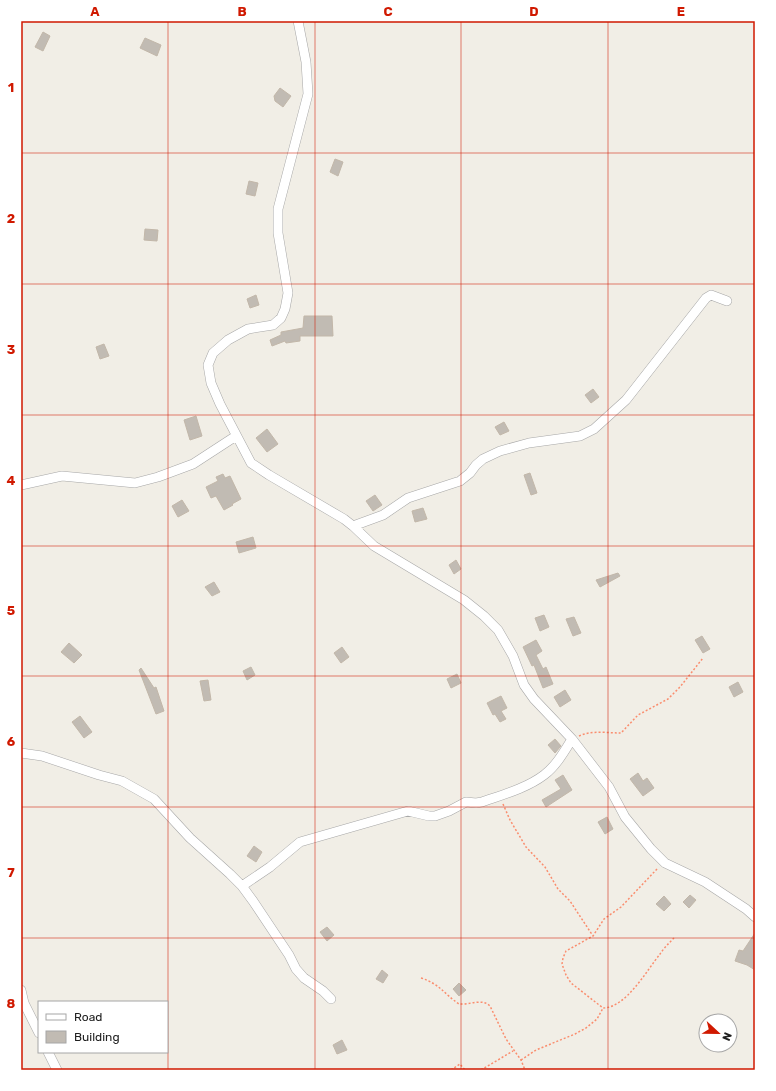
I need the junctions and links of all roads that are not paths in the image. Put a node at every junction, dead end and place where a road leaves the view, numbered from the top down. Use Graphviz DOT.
graph roads {
  1 [pos="298,21"];
  2 [pos="727,301"];
  3 [pos="236,436"];
  4 [pos="21,485"];
  5 [pos="353,526"];
  6 [pos="572,739"];
  7 [pos="21,753"];
  8 [pos="242,886"];
  9 [pos="755,917"];
  10 [pos="21,990"];
  11 [pos="331,999"];
  12 [pos="38,1032"];
  13 [pos="48,1053"];
  14 [pos="57,1070"];
  1 -- 3 [label="street"];
  2 -- 5 [label="street"];
  3 -- 4 [label="street"];
  3 -- 5 [label="street"];
  5 -- 6 [label="street"];
  6 -- 8 [label="street"];
  6 -- 9 [label="street"];
  7 -- 8 [label="street"];
  8 -- 11 [label="street"];
  10 -- 12 [label="street"];
  13 -- 14 [label="street"];
}
